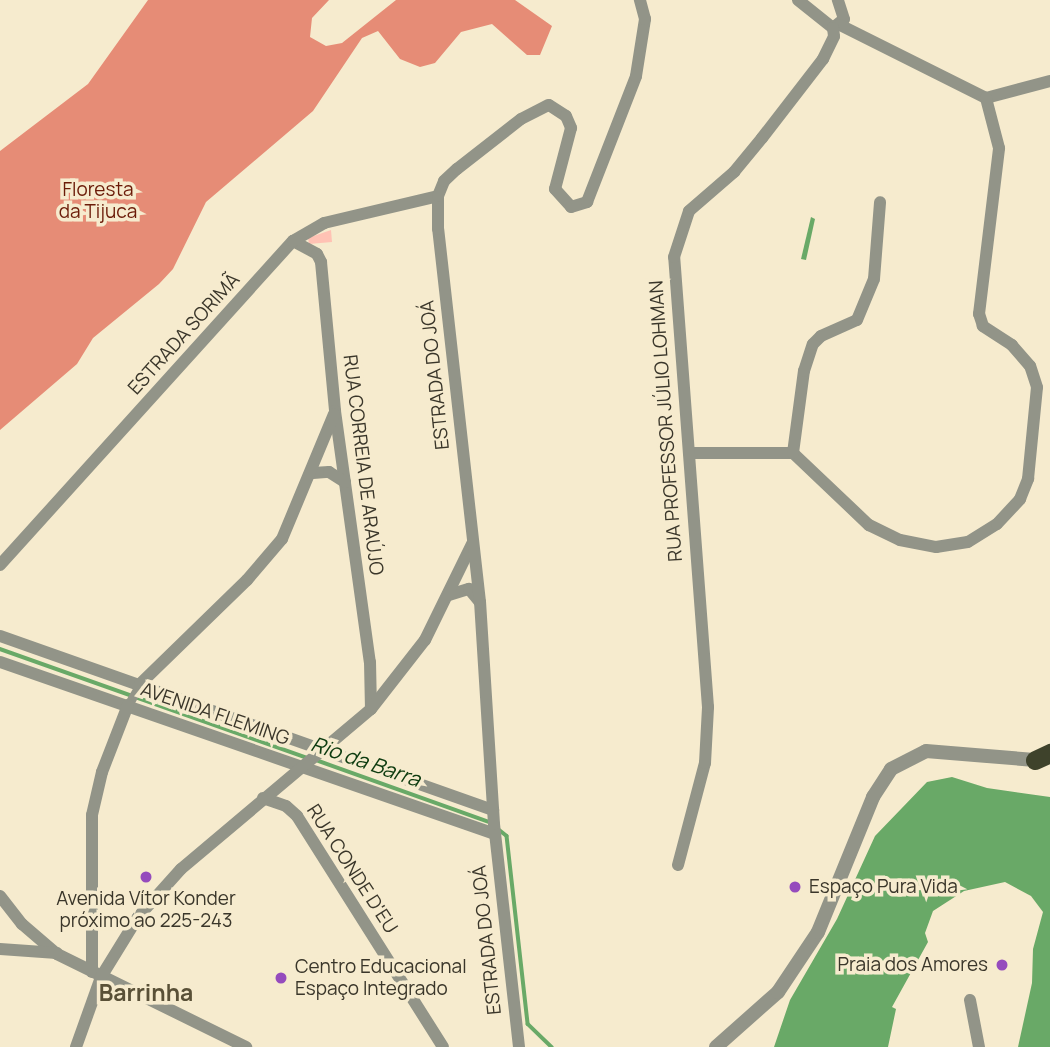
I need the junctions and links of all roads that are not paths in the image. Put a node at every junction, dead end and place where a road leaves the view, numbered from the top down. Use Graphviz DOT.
graph roads {
  1 [pos="640,0"];
  2 [pos="798,0"];
  3 [pos="838,0"];
  4 [pos="836,27"];
  5 [pos="1050,81"];
  6 [pos="986,97"];
  7 [pos="438,196"];
  8 [pos="880,202"];
  9 [pos="293,241"];
  10 [pos="335,411"];
  11 [pos="689,453"];
  12 [pos="793,453"];
  13 [pos="313,473"];
  14 [pos="345,482"];
  15 [pos="473,542"];
  16 [pos="0,565"];
  17 [pos="449,595"];
  18 [pos="480,602"];
  19 [pos="0,636"];
  20 [pos="0,662"];
  21 [pos="139,687"];
  22 [pos="130,703"];
  23 [pos="372,709"];
  24 [pos="1045,757"];
  25 [pos="316,759"];
  26 [pos="263,798"];
  27 [pos="494,812"];
  28 [pos="495,832"];
  29 [pos="678,864"];
  30 [pos="0,897"];
  31 [pos="0,949"];
  32 [pos="57,954"];
  33 [pos="97,975"];
  34 [pos="970,1000"];
  35 [pos="76,1047"];
  36 [pos="246,1047"];
  37 [pos="443,1047"];
  38 [pos="519,1047"];
  39 [pos="716,1047"];
  40 [pos="979,1047"];
  1 -- 7 [label="street"];
  2 -- 4 [label="street"];
  3 -- 4 [label="street"];
  4 -- 6 [label="street"];
  4 -- 11 [label="street, RUA PROFESSOR JÚLIO LOHMAN"];
  5 -- 6 [label="street"];
  6 -- 12 [label="street"];
  7 -- 9 [label="street, ESTRADA SORIMÃ"];
  7 -- 15 [label="street, ESTRADA DO JOÁ"];
  8 -- 12 [label="street"];
  9 -- 10 [label="street, RUA CORREIA DE ARAÚJO"];
  9 -- 16 [label="street, ESTRADA SORIMÃ"];
  10 -- 13 [label="street"];
  10 -- 14 [label="street, RUA CORREIA DE ARAÚJO"];
  11 -- 12 [label="street"];
  11 -- 29 [label="street, RUA PROFESSOR JÚLIO LOHMAN"];
  13 -- 14 [label="street"];
  13 -- 21 [label="street"];
  14 -- 23 [label="street, RUA CORREIA DE ARAÚJO"];
  15 -- 17 [label="street"];
  15 -- 18 [label="street, ESTRADA DO JOÁ"];
  17 -- 18 [label="street"];
  17 -- 23 [label="street"];
  18 -- 27 [label="street, ESTRADA DO JOÁ"];
  19 -- 21 [label="street, AVENIDA FLEMING"];
  20 -- 22 [label="street, AVENIDA FLEMING"];
  21 -- 22 [label="street"];
  21 -- 25 [label="street, AVENIDA FLEMING"];
  22 -- 25 [label="street, AVENIDA FLEMING"];
  22 -- 33 [label="street"];
  23 -- 25 [label="street"];
  24 -- 39 [label="street"];
  25 -- 26 [label="street"];
  25 -- 27 [label="street, AVENIDA FLEMING"];
  25 -- 28 [label="street, AVENIDA FLEMING"];
  26 -- 33 [label="street"];
  26 -- 37 [label="street, RUA CONDE D'EU"];
  27 -- 28 [label="street, ESTRADA DO JOÁ"];
  28 -- 38 [label="street, ESTRADA DO JOÁ"];
  30 -- 32 [label="street"];
  31 -- 32 [label="street"];
  32 -- 33 [label="street"];
  33 -- 35 [label="street"];
  33 -- 36 [label="street"];
  34 -- 40 [label="street"];
}
